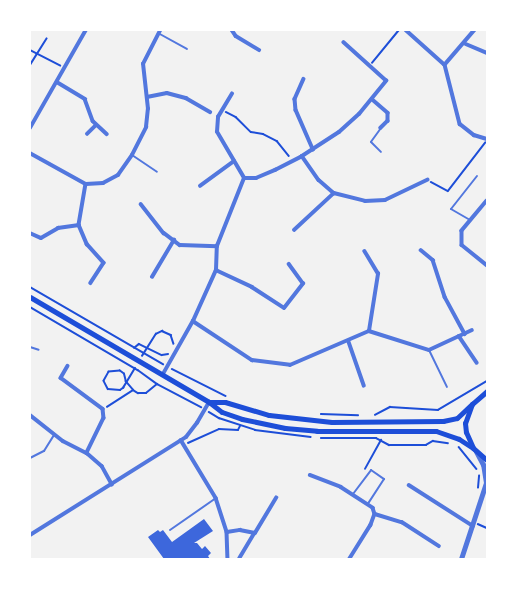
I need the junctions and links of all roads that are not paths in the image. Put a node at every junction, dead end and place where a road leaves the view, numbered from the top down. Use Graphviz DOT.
graph roads {
  1 [pos="86,30"];
  2 [pos="232,30"];
  3 [pos="406,30"];
  4 [pos="475,30"];
  5 [pos="159,32"];
  6 [pos="344,43"];
  7 [pos="466,44"];
  8 [pos="187,49"];
  9 [pos="259,50"];
  10 [pos="487,53"];
  11 [pos="445,65"];
  12 [pos="304,79"];
  13 [pos="57,82"];
  14 [pos="232,94"];
  15 [pos="147,97"];
  16 [pos="372,99"];
  17 [pos="210,112"];
  18 [pos="96,126"];
  19 [pos="30,128"];
  20 [pos="381,128"];
  21 [pos="87,134"];
  22 [pos="107,134"];
  23 [pos="487,139"];
  24 [pos="313,149"];
  25 [pos="381,152"];
  26 [pos="30,153"];
  27 [pos="132,155"];
  28 [pos="302,156"];
  29 [pos="234,161"];
  30 [pos="157,172"];
  31 [pos="477,176"];
  32 [pos="244,178"];
  33 [pos="427,180"];
  34 [pos="86,184"];
  35 [pos="200,186"];
  36 [pos="334,193"];
  37 [pos="487,201"];
  38 [pos="141,204"];
  39 [pos="471,221"];
  40 [pos="80,224"];
  41 [pos="294,230"];
  42 [pos="30,234"];
  43 [pos="174,240"];
  44 [pos="217,246"];
  45 [pos="422,250"];
  46 [pos="365,252"];
  47 [pos="288,265"];
  48 [pos="487,265"];
  49 [pos="216,270"];
  50 [pos="152,277"];
  51 [pos="91,283"];
  52 [pos="30,297"];
  53 [pos="193,321"];
  54 [pos="472,330"];
  55 [pos="369,331"];
  56 [pos="465,334"];
  57 [pos="459,336"];
  58 [pos="349,342"];
  59 [pos="30,347"];
  60 [pos="39,350"];
  61 [pos="429,350"];
  62 [pos="477,363"];
  63 [pos="68,366"];
  64 [pos="162,374"];
  65 [pos="364,385"];
  66 [pos="447,387"];
  67 [pos="487,391"];
  68 [pos="210,402"];
  69 [pos="472,404"];
  70 [pos="30,415"];
  71 [pos="54,435"];
  72 [pos="181,440"];
  73 [pos="474,450"];
  74 [pos="87,453"];
  75 [pos="30,458"];
  76 [pos="487,460"];
  77 [pos="310,475"];
  78 [pos="112,484"];
  79 [pos="409,486"];
  80 [pos="486,486"];
  81 [pos="353,494"];
  82 [pos="216,498"];
  83 [pos="276,498"];
  84 [pos="368,505"];
  85 [pos="375,514"];
  86 [pos="474,524"];
  87 [pos="170,530"];
  88 [pos="227,532"];
  89 [pos="255,533"];
  90 [pos="30,535"];
  91 [pos="439,546"];
  92 [pos="240,558"];
  93 [pos="228,559"];
  94 [pos="350,559"];
  95 [pos="461,559"];
  1 -- 13 [label="street"];
  2 -- 9 [label="street"];
  3 -- 11 [label="street"];
  4 -- 7 [label="street"];
  5 -- 8 [label="lane"];
  5 -- 15 [label="street"];
  6 -- 16 [label="street"];
  7 -- 10 [label="street"];
  7 -- 11 [label="street"];
  11 -- 23 [label="street"];
  12 -- 24 [label="street"];
  13 -- 18 [label="street"];
  13 -- 19 [label="street"];
  14 -- 29 [label="street"];
  15 -- 17 [label="street"];
  15 -- 27 [label="street"];
  16 -- 20 [label="street"];
  16 -- 24 [label="street"];
  18 -- 21 [label="street"];
  18 -- 22 [label="street"];
  20 -- 25 [label="lane"];
  24 -- 28 [label="street"];
  26 -- 34 [label="street"];
  27 -- 30 [label="lane"];
  27 -- 34 [label="street"];
  28 -- 32 [label="street"];
  28 -- 36 [label="street"];
  29 -- 32 [label="street"];
  29 -- 35 [label="street"];
  31 -- 39 [label="lane"];
  32 -- 44 [label="street"];
  33 -- 36 [label="street"];
  34 -- 40 [label="street"];
  36 -- 41 [label="street"];
  37 -- 39 [label="street"];
  38 -- 43 [label="street"];
  39 -- 48 [label="street"];
  40 -- 42 [label="street"];
  40 -- 51 [label="street"];
  43 -- 44 [label="street"];
  43 -- 50 [label="street"];
  44 -- 49 [label="street"];
  45 -- 56 [label="street"];
  46 -- 55 [label="street"];
  47 -- 49 [label="street"];
  49 -- 53 [label="street"];
  52 -- 64 [label="main road"];
  53 -- 58 [label="street"];
  53 -- 64 [label="street"];
  54 -- 56 [label="street"];
  55 -- 58 [label="street"];
  55 -- 61 [label="street"];
  56 -- 57 [label="street"];
  57 -- 61 [label="street"];
  57 -- 62 [label="street"];
  58 -- 65 [label="street"];
  59 -- 60 [label="lane"];
  61 -- 66 [label="lane"];
  63 -- 74 [label="street"];
  64 -- 68 [label="main road"];
  67 -- 69 [label="main road"];
  68 -- 69 [label="main road"];
  68 -- 72 [label="street"];
  68 -- 73 [label="main road"];
  69 -- 73 [label="main road"];
  70 -- 71 [label="street"];
  71 -- 74 [label="street"];
  71 -- 75 [label="lane"];
  72 -- 78 [label="street"];
  72 -- 82 [label="street"];
  73 -- 76 [label="main road"];
  73 -- 80 [label="street"];
  74 -- 78 [label="street"];
  77 -- 81 [label="street"];
  78 -- 90 [label="street"];
  79 -- 86 [label="street"];
  80 -- 86 [label="street"];
  81 -- 84 [label="street"];
  81 -- 84 [label="lane"];
  82 -- 87 [label="lane"];
  82 -- 88 [label="street"];
  83 -- 89 [label="street"];
  84 -- 85 [label="street"];
  85 -- 91 [label="street"];
  85 -- 94 [label="street"];
  86 -- 95 [label="street"];
  88 -- 89 [label="street"];
  88 -- 93 [label="street"];
  89 -- 92 [label="street"];
}
